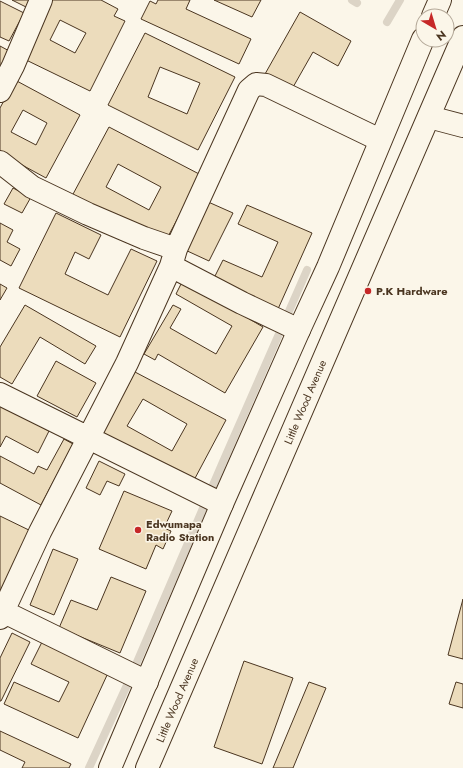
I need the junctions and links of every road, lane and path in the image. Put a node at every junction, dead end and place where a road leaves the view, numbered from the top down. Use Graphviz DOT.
graph roads {
  1 [pos="41,0"];
  2 [pos="463,37"];
  3 [pos="419,48"];
  4 [pos="0,91"];
  5 [pos="429,117"];
  6 [pos="463,126"];
  7 [pos="380,140"];
  8 [pos="0,162"];
  9 [pos="173,257"];
  10 [pos="299,330"];
  11 [pos="0,394"];
  12 [pos="89,438"];
  13 [pos="222,504"];
  14 [pos="1,613"];
  15 [pos="147,682"];
  16 [pos="110,768"];
  17 [pos="147,768"];
  1 -- 4 [label="main road"];
  2 -- 5 [label="main road, Little Wood Avenue"];
  3 -- 7 [label="main road"];
  5 -- 6 [label="main road"];
  5 -- 17 [label="main road, Little Wood Avenue"];
  7 -- 9 [label="main road"];
  7 -- 10 [label="main road"];
  8 -- 9 [label="main road"];
  9 -- 10 [label="main road"];
  9 -- 12 [label="main road"];
  10 -- 13 [label="main road"];
  11 -- 12 [label="main road"];
  12 -- 13 [label="main road"];
  12 -- 14 [label="main road"];
  13 -- 15 [label="main road"];
  14 -- 15 [label="main road"];
  15 -- 16 [label="main road"];
}
